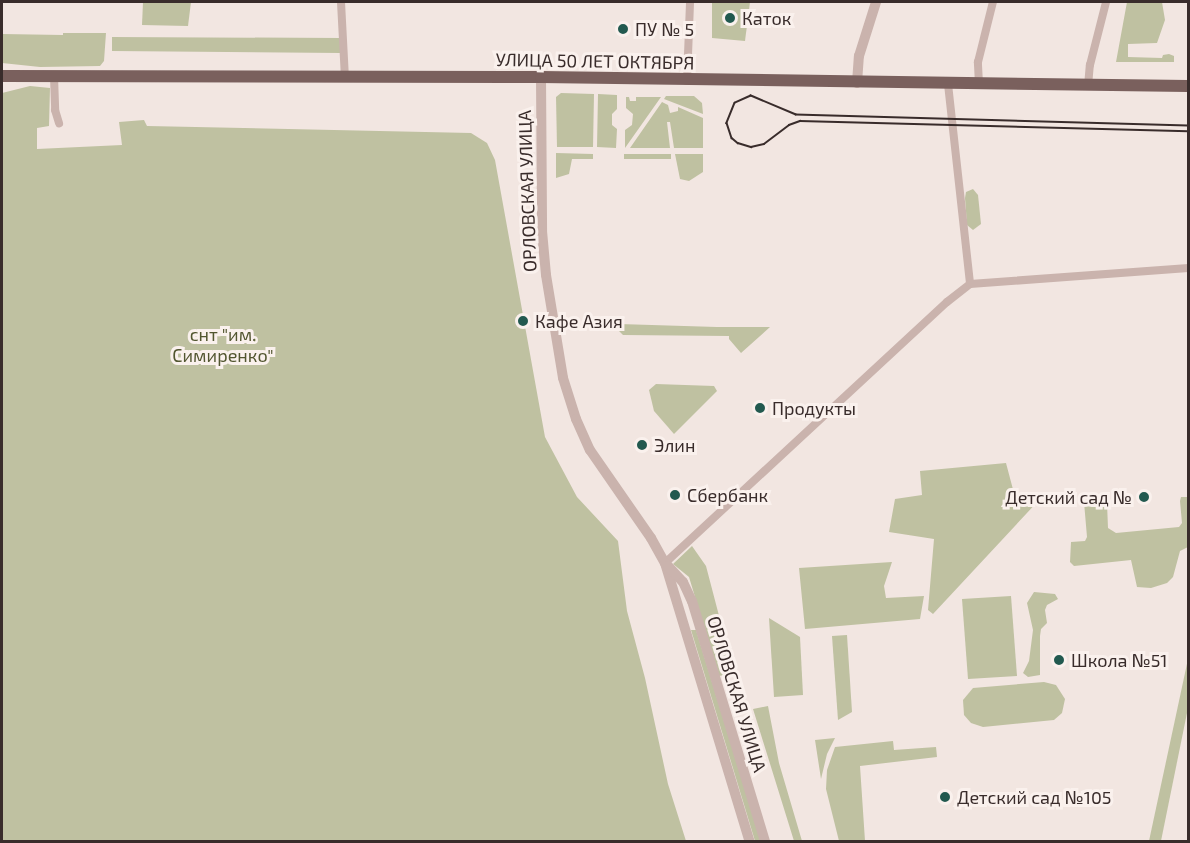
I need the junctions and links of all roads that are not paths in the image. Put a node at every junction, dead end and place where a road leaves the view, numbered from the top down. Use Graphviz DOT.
graph roads {
  1 [pos="341,2"];
  2 [pos="690,2"];
  3 [pos="876,2"];
  4 [pos="993,2"];
  5 [pos="1106,2"];
  6 [pos="2,75"];
  7 [pos="54,76"];
  8 [pos="541,77"];
  9 [pos="345,78"];
  10 [pos="687,81"];
  11 [pos="857,83"];
  12 [pos="948,84"];
  13 [pos="979,84"];
  14 [pos="1088,86"];
  15 [pos="1188,86"];
  16 [pos="59,123"];
  17 [pos="1188,268"];
  18 [pos="970,284"];
  19 [pos="665,563"];
  20 [pos="750,842"];
  21 [pos="765,842"];
  1 -- 9 [label="street"];
  2 -- 10 [label="street"];
  3 -- 11 [label="street"];
  4 -- 13 [label="street"];
  5 -- 14 [label="street"];
  6 -- 7 [label="main road, УЛИЦА 50 ЛЕТ ОКТЯБРЯ"];
  7 -- 9 [label="main road, УЛИЦА 50 ЛЕТ ОКТЯБРЯ"];
  7 -- 16 [label="street"];
  8 -- 9 [label="main road, УЛИЦА 50 ЛЕТ ОКТЯБРЯ"];
  8 -- 10 [label="main road, УЛИЦА 50 ЛЕТ ОКТЯБРЯ"];
  8 -- 19 [label="street, ОРЛОВСКАЯ УЛИЦА"];
  10 -- 11 [label="main road, УЛИЦА 50 ЛЕТ ОКТЯБРЯ"];
  11 -- 12 [label="main road, УЛИЦА 50 ЛЕТ ОКТЯБРЯ"];
  12 -- 13 [label="main road, УЛИЦА 50 ЛЕТ ОКТЯБРЯ"];
  12 -- 18 [label="street"];
  13 -- 14 [label="main road, УЛИЦА 50 ЛЕТ ОКТЯБРЯ"];
  14 -- 15 [label="main road, УЛИЦА 50 ЛЕТ ОКТЯБРЯ"];
  17 -- 18 [label="street"];
  18 -- 19 [label="street"];
  19 -- 20 [label="street, ОРЛОВСКАЯ УЛИЦА"];
  19 -- 21 [label="street, ОРЛОВСКАЯ УЛИЦА"];
}
